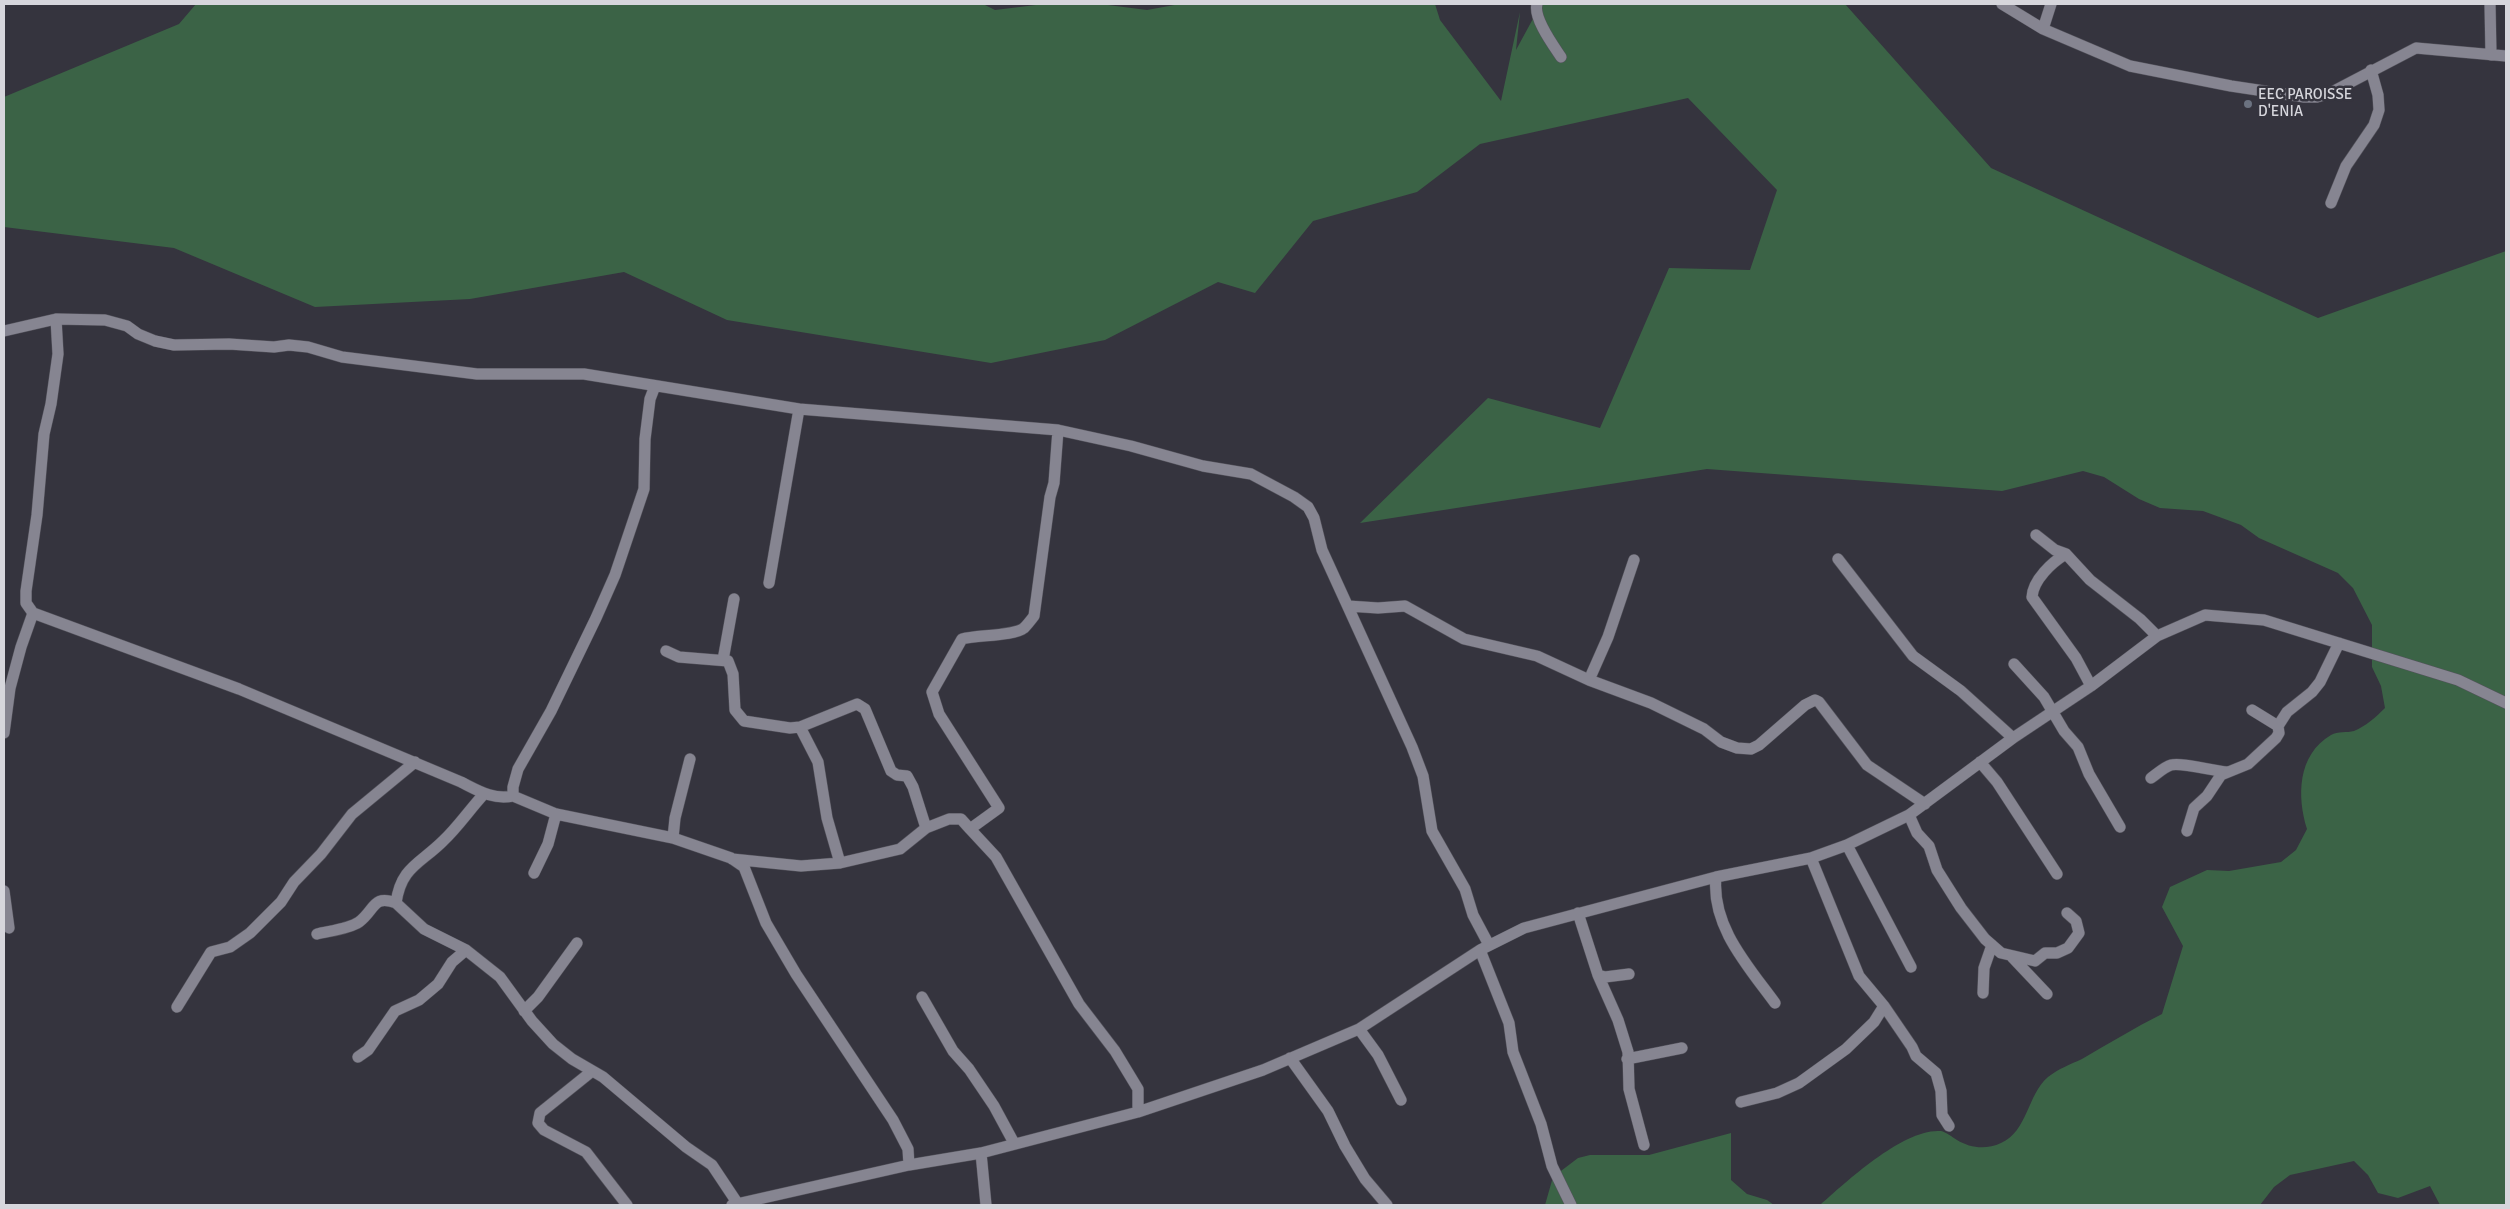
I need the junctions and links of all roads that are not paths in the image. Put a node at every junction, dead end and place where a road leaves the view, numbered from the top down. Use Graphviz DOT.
graph roads {
  1 [pos="1537,4"];
  2 [pos="2002,4"];
  3 [pos="2051,4"];
  4 [pos="2490,4"];
  5 [pos="2043,29"];
  6 [pos="2491,55"];
  7 [pos="2506,56"];
  8 [pos="1561,57"];
  9 [pos="2372,70"];
  10 [pos="2332,203"];
  11 [pos="56,319"];
  12 [pos="4,330"];
  13 [pos="655,386"];
  14 [pos="799,409"];
  15 [pos="1058,430"];
  16 [pos="2036,535"];
  17 [pos="2066,554"];
  18 [pos="1838,559"];
  19 [pos="1634,560"];
  20 [pos="769,584"];
  21 [pos="734,599"];
  22 [pos="1348,606"];
  23 [pos="34,612"];
  24 [pos="2157,636"];
  25 [pos="2339,643"];
  26 [pos="666,651"];
  27 [pos="723,660"];
  28 [pos="2014,664"];
  29 [pos="1589,680"];
  30 [pos="2091,686"];
  31 [pos="2506,703"];
  32 [pos="2252,710"];
  33 [pos="2053,711"];
  34 [pos="6,715"];
  35 [pos="2278,726"];
  36 [pos="800,727"];
  37 [pos="4,733"];
  38 [pos="2013,738"];
  39 [pos="690,759"];
  40 [pos="415,762"];
  41 [pos="1980,762"];
  42 [pos="2226,772"];
  43 [pos="2151,778"];
  44 [pos="484,794"];
  45 [pos="513,796"];
  46 [pos="1925,804"];
  47 [pos="556,814"];
  48 [pos="1909,815"];
  49 [pos="2120,827"];
  50 [pos="926,828"];
  51 [pos="970,830"];
  52 [pos="2187,831"];
  53 [pos="673,838"];
  54 [pos="1847,845"];
  55 [pos="731,858"];
  56 [pos="1811,858"];
  57 [pos="840,863"];
  58 [pos="534,873"];
  59 [pos="2057,874"];
  60 [pos="1716,877"];
  61 [pos="4,891"];
  62 [pos="396,903"];
  63 [pos="1578,913"];
  64 [pos="2068,913"];
  65 [pos="9,928"];
  66 [pos="317,934"];
  67 [pos="577,943"];
  68 [pos="1992,945"];
  69 [pos="1485,947"];
  70 [pos="466,950"];
  71 [pos="2012,957"];
  72 [pos="1911,967"];
  73 [pos="1629,974"];
  74 [pos="1598,975"];
  75 [pos="1983,993"];
  76 [pos="2047,994"];
  77 [pos="922,997"];
  78 [pos="1775,1003"];
  79 [pos="1884,1006"];
  80 [pos="177,1007"];
  81 [pos="524,1011"];
  82 [pos="1359,1029"];
  83 [pos="1682,1048"];
  84 [pos="358,1057"];
  85 [pos="1290,1058"];
  86 [pos="1627,1059"];
  87 [pos="591,1072"];
  88 [pos="1401,1100"];
  89 [pos="1741,1102"];
  90 [pos="1138,1112"];
  91 [pos="1949,1126"];
  92 [pos="1014,1143"];
  93 [pos="1644,1145"];
  94 [pos="981,1153"];
  95 [pos="909,1165"];
  96 [pos="735,1204"];
  97 [pos="627,1205"];
  98 [pos="986,1205"];
  99 [pos="1387,1205"];
  100 [pos="1571,1205"];
  1 -- 8 [label="street"];
  2 -- 5 [label="street"];
  3 -- 5 [label="street"];
  4 -- 6 [label="street"];
  5 -- 9 [label="street"];
  6 -- 7 [label="street"];
  6 -- 9 [label="street"];
  9 -- 10 [label="street"];
  11 -- 12 [label="street"];
  11 -- 13 [label="street"];
  11 -- 23 [label="street"];
  13 -- 14 [label="street"];
  13 -- 45 [label="street"];
  14 -- 15 [label="street"];
  14 -- 20 [label="street"];
  15 -- 22 [label="street"];
  15 -- 51 [label="street"];
  16 -- 17 [label="street"];
  17 -- 24 [label="street"];
  17 -- 30 [label="street"];
  18 -- 38 [label="street"];
  19 -- 29 [label="street"];
  21 -- 27 [label="street"];
  22 -- 29 [label="street"];
  22 -- 69 [label="street"];
  23 -- 34 [label="street"];
  23 -- 40 [label="street"];
  24 -- 25 [label="street"];
  24 -- 30 [label="street"];
  25 -- 31 [label="street"];
  25 -- 35 [label="street"];
  26 -- 27 [label="street"];
  27 -- 36 [label="street"];
  28 -- 33 [label="street"];
  29 -- 46 [label="street"];
  30 -- 33 [label="street"];
  32 -- 35 [label="street"];
  33 -- 38 [label="street"];
  33 -- 49 [label="street"];
  34 -- 37 [label="street"];
  35 -- 42 [label="street"];
  36 -- 50 [label="street"];
  36 -- 57 [label="street"];
  38 -- 41 [label="street"];
  39 -- 53 [label="street"];
  40 -- 44 [label="street"];
  40 -- 80 [label="street"];
  41 -- 46 [label="street"];
  41 -- 59 [label="street"];
  42 -- 43 [label="street"];
  42 -- 52 [label="street"];
  44 -- 45 [label="street"];
  44 -- 62 [label="street"];
  45 -- 47 [label="street"];
  46 -- 48 [label="street"];
  47 -- 53 [label="street"];
  47 -- 58 [label="street"];
  48 -- 54 [label="street"];
  48 -- 68 [label="street"];
  50 -- 51 [label="street"];
  50 -- 57 [label="street"];
  51 -- 90 [label="street"];
  53 -- 55 [label="street"];
  54 -- 56 [label="street"];
  54 -- 72 [label="street"];
  55 -- 57 [label="street"];
  55 -- 95 [label="street"];
  56 -- 60 [label="street"];
  56 -- 79 [label="street"];
  60 -- 63 [label="street"];
  60 -- 78 [label="street"];
  61 -- 65 [label="street"];
  62 -- 66 [label="street"];
  62 -- 70 [label="street"];
  63 -- 69 [label="street"];
  63 -- 74 [label="street"];
  64 -- 71 [label="street"];
  67 -- 81 [label="street"];
  68 -- 71 [label="street"];
  68 -- 75 [label="street"];
  69 -- 82 [label="street"];
  69 -- 100 [label="street"];
  70 -- 81 [label="street"];
  70 -- 84 [label="street"];
  71 -- 76 [label="street"];
  73 -- 74 [label="street"];
  74 -- 86 [label="street"];
  77 -- 92 [label="street"];
  79 -- 89 [label="street"];
  79 -- 91 [label="street"];
  81 -- 87 [label="street"];
  82 -- 85 [label="street"];
  82 -- 88 [label="street"];
  83 -- 86 [label="street"];
  85 -- 90 [label="street"];
  85 -- 99 [label="street"];
  86 -- 93 [label="street"];
  87 -- 96 [label="street"];
  87 -- 97 [label="street"];
  90 -- 92 [label="street"];
  92 -- 94 [label="street"];
  94 -- 95 [label="street"];
  94 -- 98 [label="street"];
  95 -- 96 [label="street"];
}
